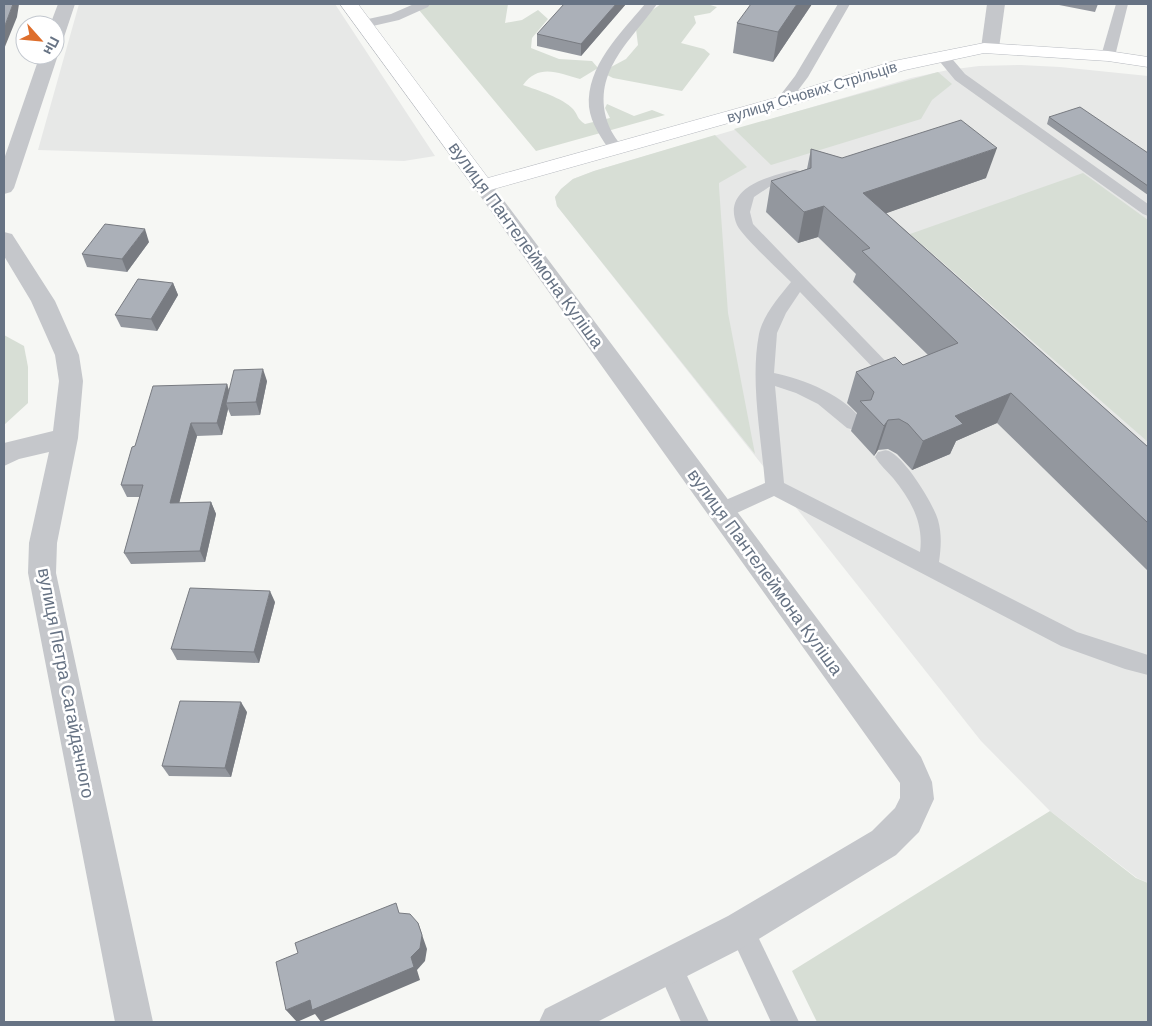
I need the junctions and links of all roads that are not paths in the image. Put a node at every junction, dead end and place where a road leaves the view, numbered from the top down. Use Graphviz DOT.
graph roads {
  1 [pos="349,4"];
  2 [pos="424,4"];
  3 [pos="651,4"];
  4 [pos="844,4"];
  5 [pos="996,4"];
  6 [pos="1122,4"];
  7 [pos="364,24"];
  8 [pos="990,48"];
  9 [pos="1108,56"];
  10 [pos="943,57"];
  11 [pos="1148,62"];
  12 [pos="46,65"];
  13 [pos="782,102"];
  14 [pos="616,148"];
  15 [pos="814,168"];
  16 [pos="483,186"];
  17 [pos="4,188"];
  18 [pos="1148,211"];
  19 [pos="4,239"];
  20 [pos="800,281"];
  21 [pos="886,371"];
  22 [pos="765,378"];
  23 [pos="854,423"];
  24 [pos="65,438"];
  25 [pos="4,456"];
  26 [pos="885,457"];
  27 [pos="776,487"];
  28 [pos="721,511"];
  29 [pos="928,566"];
  30 [pos="1148,664"];
  31 [pos="741,929"];
  32 [pos="668,966"];
  33 [pos="134,1022"];
  34 [pos="558,1022"];
  35 [pos="695,1022"];
  36 [pos="785,1022"];
  1 -- 7 [label="street, вулиця Пантелеймона Куліша"];
  2 -- 7 [label="lane"];
  3 -- 14 [label="lane"];
  4 -- 13 [label="lane"];
  5 -- 8 [label="street"];
  6 -- 9 [label="lane"];
  7 -- 16 [label="street, вулиця Пантелеймона Куліша"];
  8 -- 9 [label="street, вулиця Січових Стрільців"];
  8 -- 10 [label="street, вулиця Січових Стрільців"];
  9 -- 11 [label="street, вулиця Січових Стрільців"];
  10 -- 13 [label="street, вулиця Січових Стрільців"];
  10 -- 18 [label="lane"];
  12 -- 17 [label="street"];
  13 -- 14 [label="street, вулиця Січових Стрільців"];
  14 -- 16 [label="street, вулиця Січових Стрільців"];
  15 -- 20 [label="lane"];
  16 -- 28 [label="street, вулиця Пантелеймона Куліша"];
  19 -- 24 [label="street, вулиця Петра Сагайдачного"];
  20 -- 21 [label="lane"];
  20 -- 22 [label="lane"];
  22 -- 23 [label="lane"];
  22 -- 27 [label="lane"];
  24 -- 25 [label="street"];
  24 -- 33 [label="street, вулиця Петра Сагайдачного"];
  26 -- 29 [label="lane"];
  27 -- 28 [label="lane"];
  27 -- 29 [label="lane"];
  28 -- 31 [label="street, вулиця Пантелеймона Куліша"];
  29 -- 30 [label="lane"];
  31 -- 32 [label="street, вулиця Пантелеймона Куліша"];
  31 -- 36 [label="lane"];
  32 -- 34 [label="street, вулиця Пантелеймона Куліша"];
  32 -- 35 [label="lane"];
}
